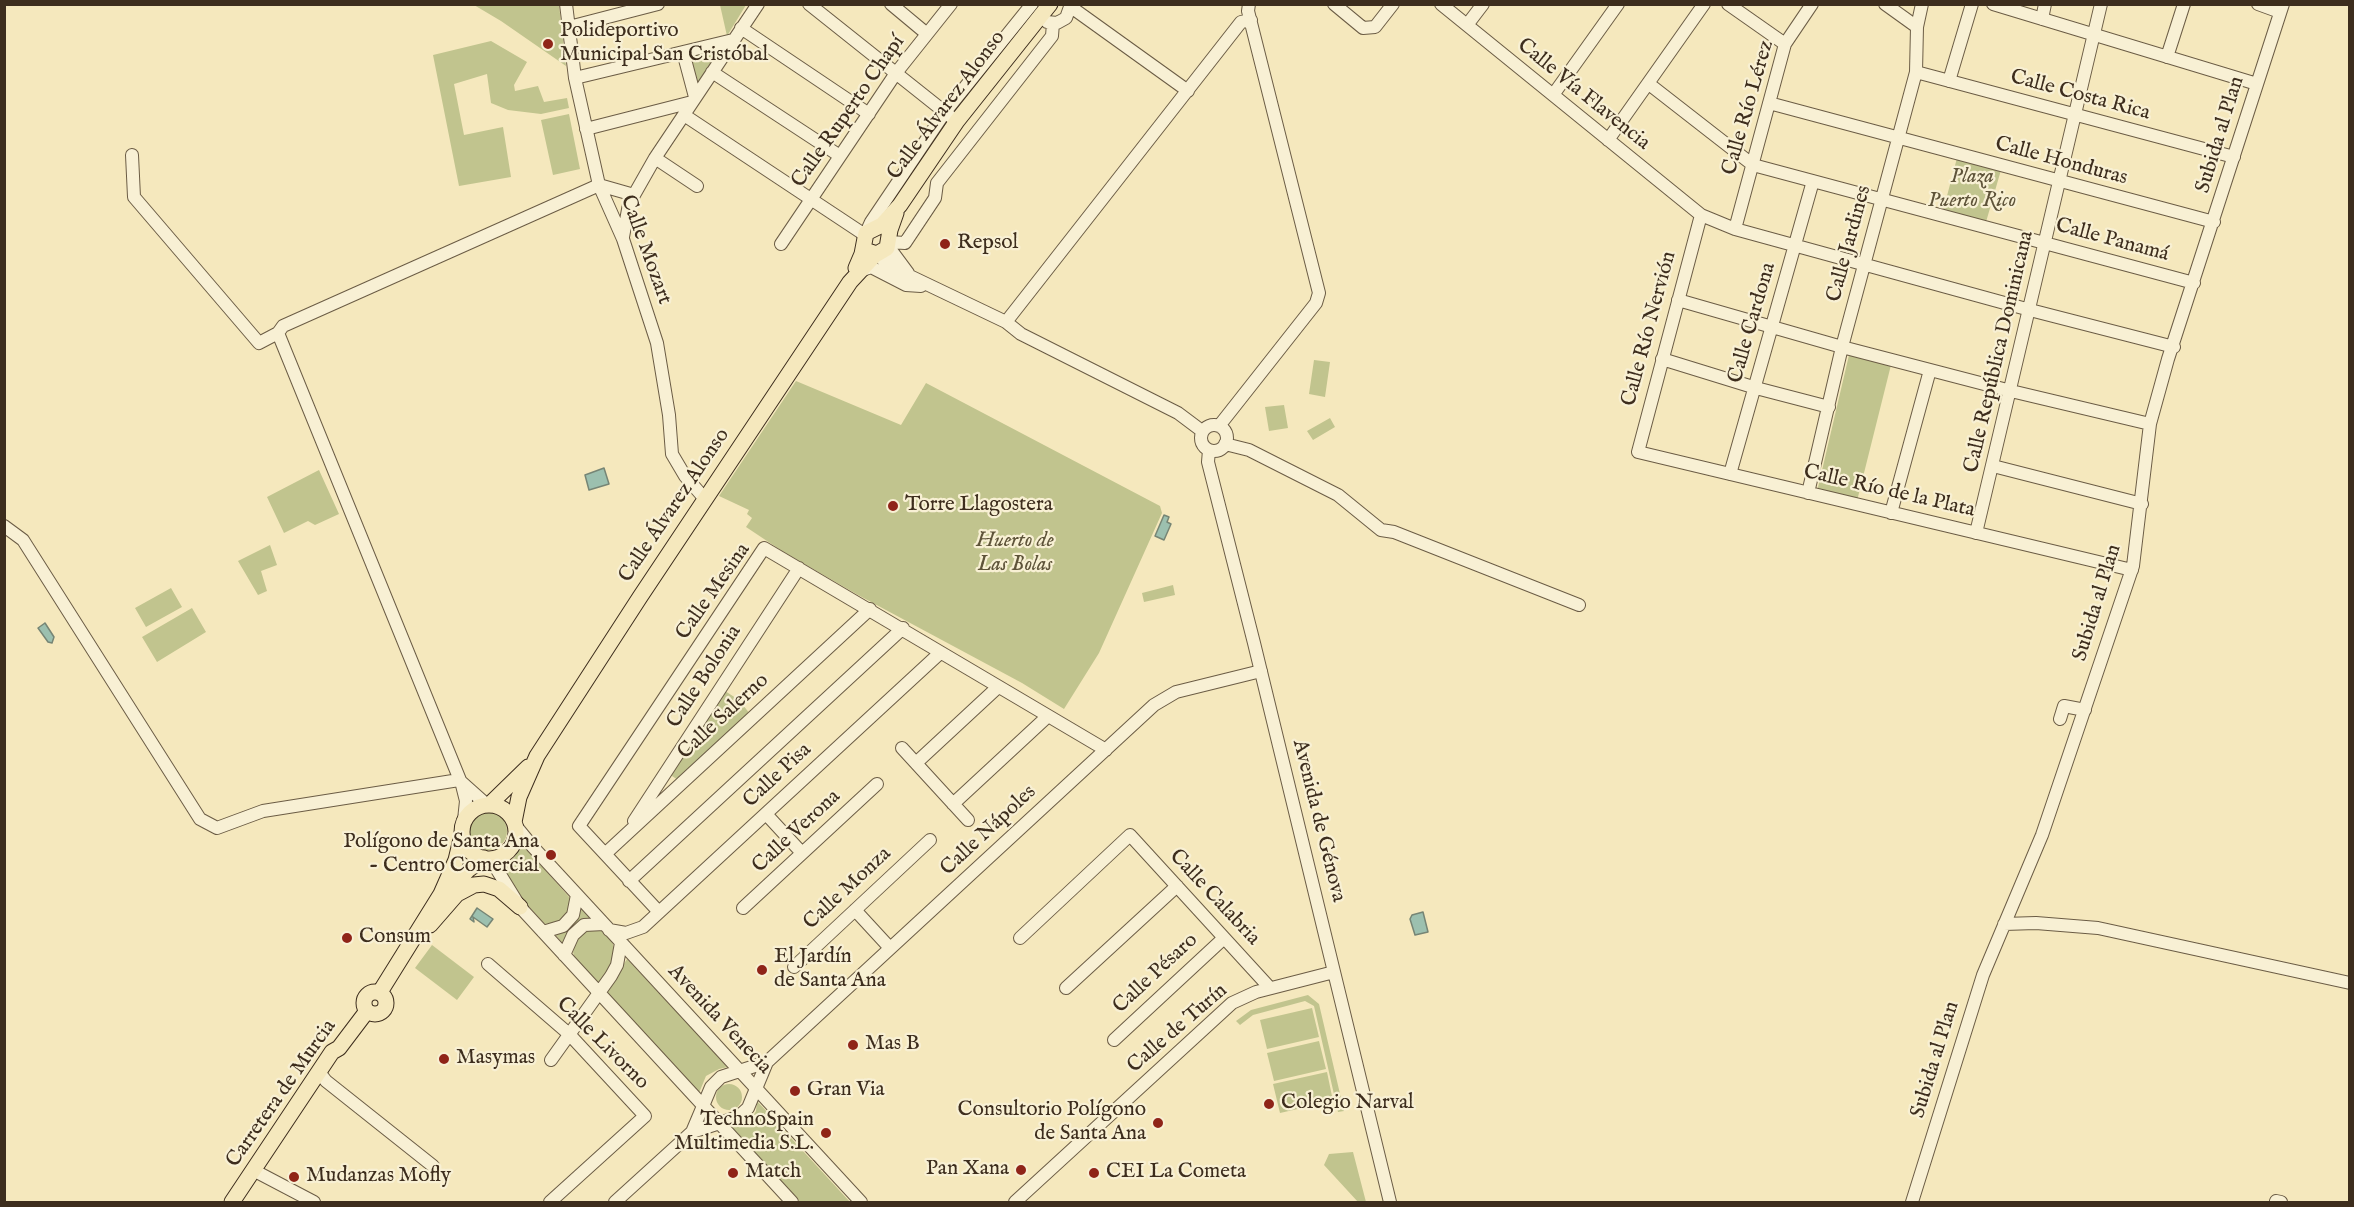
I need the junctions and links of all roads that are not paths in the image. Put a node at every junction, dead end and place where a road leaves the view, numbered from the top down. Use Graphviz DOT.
graph roads {
  1 [pos="566,4"];
  2 [pos="658,4"];
  3 [pos="758,4"];
  4 [pos="809,4"];
  5 [pos="891,4"];
  6 [pos="951,4"];
  7 [pos="1249,4"];
  8 [pos="1334,4"];
  9 [pos="1393,4"];
  10 [pos="1442,4"];
  11 [pos="1483,4"];
  12 [pos="1618,4"];
  13 [pos="1704,4"];
  14 [pos="1728,4"];
  15 [pos="1812,4"];
  16 [pos="1885,4"];
  17 [pos="1922,4"];
  18 [pos="1972,4"];
  19 [pos="1993,4"];
  20 [pos="2045,4"];
  21 [pos="2101,4"];
  22 [pos="2184,4"];
  23 [pos="2258,4"];
  24 [pos="1071,6"];
  25 [pos="2282,8"];
  26 [pos="1042,11"];
  27 [pos="2042,19"];
  28 [pos="1251,20"];
  29 [pos="1467,25"];
  30 [pos="569,27"];
  31 [pos="1917,27"];
  32 [pos="741,28"];
  33 [pos="927,34"];
  34 [pos="2094,35"];
  35 [pos="733,40"];
  36 [pos="1785,44"];
  37 [pos="683,52"];
  38 [pos="2167,57"];
  39 [pos="712,72"];
  40 [pos="1916,72"];
  41 [pos="896,73"];
  42 [pos="575,78"];
  43 [pos="1949,81"];
  44 [pos="1649,84"];
  45 [pos="2257,84"];
  46 [pos="1188,91"];
  47 [pos="1553,95"];
  48 [pos="694,100"];
  49 [pos="1769,103"];
  50 [pos="869,114"];
  51 [pos="684,115"];
  52 [pos="2075,115"];
  53 [pos="951,117"];
  54 [pos="586,129"];
  55 [pos="1899,138"];
  56 [pos="1608,140"];
  57 [pos="132,155"];
  58 [pos="840,156"];
  59 [pos="2234,156"];
  60 [pos="655,158"];
  61 [pos="1753,165"];
  62 [pos="1813,181"];
  63 [pos="2060,182"];
  64 [pos="598,185"];
  65 [pos="697,186"];
  66 [pos="633,195"];
  67 [pos="811,200"];
  68 [pos="1882,200"];
  69 [pos="900,205"];
  70 [pos="1701,215"];
  71 [pos="2214,222"];
  72 [pos="1735,229"];
  73 [pos="864,237"];
  74 [pos="623,239"];
  75 [pos="2045,243"];
  76 [pos="781,244"];
  77 [pos="886,245"];
  78 [pos="1795,245"];
  79 [pos="1864,263"];
  80 [pos="852,278"];
  81 [pos="2194,283"];
  82 [pos="932,288"];
  83 [pos="1678,300"];
  84 [pos="2030,310"];
  85 [pos="1006,322"];
  86 [pos="1773,329"];
  87 [pos="278,333"];
  88 [pos="1842,347"];
  89 [pos="2174,347"];
  90 [pos="1662,359"];
  91 [pos="1930,370"];
  92 [pos="1756,388"];
  93 [pos="2011,391"];
  94 [pos="1829,407"];
  95 [pos="2150,424"];
  96 [pos="1219,426"];
  97 [pos="1202,431"];
  98 [pos="1225,444"];
  99 [pos="1209,450"];
  100 [pos="1638,452"];
  101 [pos="1993,466"];
  102 [pos="1730,474"];
  103 [pos="1808,493"];
  104 [pos="705,499"];
  105 [pos="2142,504"];
  106 [pos="1891,513"];
  107 [pos="4,526"];
  108 [pos="1976,533"];
  109 [pos="799,568"];
  110 [pos="2132,570"];
  111 [pos="1579,605"];
  112 [pos="870,609"];
  113 [pos="903,628"];
  114 [pos="940,653"];
  115 [pos="1261,671"];
  116 [pos="999,687"];
  117 [pos="2085,710"];
  118 [pos="1048,716"];
  119 [pos="2060,720"];
  120 [pos="902,748"];
  121 [pos="1106,750"];
  122 [pos="537,756"];
  123 [pos="916,763"];
  124 [pos="459,780"];
  125 [pos="877,784"];
  126 [pos="489,804"];
  127 [pos="953,804"];
  128 [pos="766,814"];
  129 [pos="968,820"];
  130 [pos="515,824"];
  131 [pos="463,827"];
  132 [pos="623,837"];
  133 [pos="930,840"];
  134 [pos="802,853"];
  135 [pos="605,854"];
  136 [pos="485,859"];
  137 [pos="629,881"];
  138 [pos="1177,886"];
  139 [pos="577,895"];
  140 [pos="520,907"];
  141 [pos="743,908"];
  142 [pos="855,910"];
  143 [pos="659,912"];
  144 [pos="2004,924"];
  145 [pos="607,927"];
  146 [pos="643,927"];
  147 [pos="543,932"];
  148 [pos="1020,938"];
  149 [pos="1224,938"];
  150 [pos="621,943"];
  151 [pos="890,948"];
  152 [pos="564,956"];
  153 [pos="402,957"];
  154 [pos="638,961"];
  155 [pos="488,964"];
  156 [pos="794,967"];
  157 [pos="1334,972"];
  158 [pos="2349,983"];
  159 [pos="1066,988"];
  160 [pos="1270,988"];
  161 [pos="598,992"];
  162 [pos="569,1034"];
  163 [pos="1114,1040"];
  164 [pos="551,1060"];
  165 [pos="767,1062"];
  166 [pos="319,1072"];
  167 [pos="741,1072"];
  168 [pos="756,1088"];
  169 [pos="703,1106"];
  170 [pos="718,1122"];
  171 [pos="692,1132"];
  172 [pos="433,1166"];
  173 [pos="253,1170"];
  174 [pos="232,1203"];
  175 [pos="314,1203"];
  176 [pos="550,1203"];
  177 [pos="615,1203"];
  178 [pos="792,1203"];
  179 [pos="861,1203"];
  180 [pos="1015,1203"];
  181 [pos="1390,1203"];
  182 [pos="1912,1203"];
  1 -- 30 [label="street, Calle Mozart"];
  2 -- 30 [label="street"];
  3 -- 32 [label="street"];
  4 -- 41 [label="street"];
  5 -- 33 [label="street"];
  6 -- 33 [label="street, Calle Ruperto Chapí"];
  7 -- 28 [label="street"];
  8 -- 9 [label="street"];
  10 -- 29 [label="street, Calle Vía Flavencia"];
  11 -- 29 [label="street"];
  12 -- 47 [label="street"];
  13 -- 44 [label="street"];
  14 -- 36 [label="street"];
  15 -- 36 [label="street, Calle Río Lérez"];
  16 -- 31 [label="street"];
  17 -- 31 [label="street, Calle Jardines"];
  18 -- 43 [label="street"];
  19 -- 27 [label="street"];
  20 -- 27 [label="street"];
  21 -- 34 [label="street, Calle República Dominicana"];
  22 -- 38 [label="street"];
  23 -- 25 [label="street"];
  24 -- 26 [label="street"];
  24 -- 46 [label="street"];
  25 -- 45 [label="street, Subida al Plan"];
  26 -- 53 [label="main road, Calle Álvarez Alonso"];
  26 -- 77 [label="street, Calle Álvarez Alonso"];
  27 -- 34 [label="street"];
  28 -- 46 [label="street"];
  28 -- 96 [label="street"];
  29 -- 47 [label="street, Calle Vía Flavencia"];
  30 -- 42 [label="street, Calle Mozart"];
  31 -- 40 [label="street, Calle Jardines"];
  32 -- 35 [label="street"];
  32 -- 50 [label="street"];
  33 -- 41 [label="street, Calle Ruperto Chapí"];
  34 -- 38 [label="street"];
  34 -- 52 [label="street, Calle República Dominicana"];
  35 -- 37 [label="street"];
  35 -- 39 [label="street"];
  36 -- 49 [label="street, Calle Río Lérez"];
  37 -- 42 [label="street"];
  37 -- 48 [label="street"];
  38 -- 45 [label="street"];
  39 -- 48 [label="street"];
  39 -- 58 [label="street"];
  40 -- 43 [label="street, Calle Costa Rica"];
  40 -- 55 [label="street, Calle Jardines"];
  41 -- 50 [label="street, Calle Ruperto Chapí"];
  41 -- 53 [label="street"];
  42 -- 54 [label="street, Calle Mozart"];
  43 -- 52 [label="street, Calle Costa Rica"];
  44 -- 56 [label="street"];
  44 -- 61 [label="street"];
  45 -- 59 [label="street, Subida al Plan"];
  46 -- 85 [label="street"];
  47 -- 56 [label="street, Calle Vía Flavencia"];
  48 -- 51 [label="street"];
  48 -- 54 [label="street"];
  49 -- 55 [label="street, Calle Honduras"];
  49 -- 61 [label="street, Calle Río Lérez"];
  50 -- 58 [label="street, Calle Ruperto Chapí"];
  51 -- 60 [label="street"];
  51 -- 67 [label="street"];
  52 -- 59 [label="street, Calle Costa Rica"];
  52 -- 63 [label="street, Calle República Dominicana"];
  53 -- 69 [label="main road, Calle Álvarez Alonso"];
  53 -- 73 [label="street, Calle Álvarez Alonso"];
  54 -- 64 [label="street, Calle Mozart"];
  55 -- 63 [label="street, Calle Honduras"];
  55 -- 68 [label="street, Calle Jardines"];
  56 -- 70 [label="street, Calle Vía Flavencia"];
  57 -- 87 [label="street"];
  58 -- 67 [label="street, Calle Ruperto Chapí"];
  59 -- 71 [label="street, Subida al Plan"];
  60 -- 65 [label="street"];
  60 -- 66 [label="street"];
  61 -- 62 [label="street, Calle Panamá"];
  61 -- 72 [label="street, Calle Río Lérez"];
  62 -- 68 [label="street, Calle Panamá"];
  62 -- 78 [label="street, Calle Cardona"];
  63 -- 71 [label="street, Calle Honduras"];
  63 -- 75 [label="street, Calle República Dominicana"];
  64 -- 66 [label="street"];
  64 -- 74 [label="street, Calle Mozart"];
  64 -- 87 [label="street"];
  66 -- 74 [label="street"];
  67 -- 73 [label="street"];
  67 -- 76 [label="street, Calle Ruperto Chapí"];
  68 -- 75 [label="street, Calle Panamá"];
  68 -- 79 [label="street, Calle Jardines"];
  69 -- 73 [label="main road, Calle Álvarez Alonso"];
  69 -- 77 [label="main road, Calle Álvarez Alonso"];
  70 -- 72 [label="street, Calle Vía Flavencia"];
  70 -- 83 [label="street, Calle Río Nervión"];
  71 -- 81 [label="street, Subida al Plan"];
  72 -- 78 [label="street, Calle Vía Flavencia"];
  73 -- 77 [label="main road"];
  73 -- 77 [label="main road"];
  73 -- 80 [label="main road, Calle Álvarez Alonso"];
  74 -- 104 [label="street, Calle Mozart"];
  75 -- 81 [label="street, Calle Panamá"];
  75 -- 84 [label="street, Calle República Dominicana"];
  77 -- 80 [label="main road, Calle Álvarez Alonso"];
  77 -- 82 [label="street"];
  78 -- 79 [label="street, Calle Vía Flavencia"];
  78 -- 86 [label="street, Calle Cardona"];
  79 -- 84 [label="street, Calle Vía Flavencia"];
  79 -- 88 [label="street, Calle Jardines"];
  80 -- 82 [label="street"];
  80 -- 104 [label="main road, Calle Álvarez Alonso"];
  81 -- 89 [label="street, Subida al Plan"];
  82 -- 85 [label="street"];
  83 -- 86 [label="street"];
  83 -- 90 [label="street, Calle Río Nervión"];
  84 -- 89 [label="street, Calle Vía Flavencia"];
  84 -- 93 [label="street, Calle República Dominicana"];
  85 -- 97 [label="street"];
  86 -- 88 [label="street"];
  86 -- 92 [label="street, Calle Cardona"];
  87 -- 124 [label="street"];
  88 -- 91 [label="street"];
  88 -- 94 [label="street, Calle Jardines"];
  89 -- 95 [label="street, Subida al Plan"];
  90 -- 92 [label="street"];
  90 -- 100 [label="street, Calle Río Nervión"];
  91 -- 93 [label="street"];
  91 -- 106 [label="street"];
  92 -- 94 [label="street"];
  92 -- 102 [label="street, Calle Cardona"];
  93 -- 95 [label="street"];
  93 -- 101 [label="street, Calle República Dominicana"];
  94 -- 103 [label="street, Calle Jardines"];
  95 -- 105 [label="street, Subida al Plan"];
  96 -- 97 [label="street"];
  96 -- 98 [label="street"];
  97 -- 99 [label="street"];
  98 -- 99 [label="street"];
  98 -- 111 [label="street"];
  99 -- 115 [label="street, Avenida de Génova"];
  100 -- 102 [label="street, Calle Río de la Plata"];
  101 -- 105 [label="street"];
  101 -- 108 [label="street, Calle República Dominicana"];
  102 -- 103 [label="street, Calle Río de la Plata"];
  103 -- 106 [label="street, Calle Río de la Plata"];
  104 -- 122 [label="main road, Calle Álvarez Alonso"];
  105 -- 110 [label="street, Subida al Plan"];
  106 -- 108 [label="street, Calle Río de la Plata"];
  107 -- 124 [label="street"];
  108 -- 110 [label="street, Calle Río de la Plata"];
  109 -- 112 [label="street, Calle Mesina"];
  109 -- 132 [label="street, Calle Bolonia"];
  109 -- 135 [label="street, Calle Mesina"];
  110 -- 117 [label="street, Subida al Plan"];
  112 -- 113 [label="street, Calle Mesina"];
  112 -- 132 [label="street, Calle Salerno"];
  113 -- 114 [label="street, Calle Mesina"];
  113 -- 137 [label="street, Calle Pisa"];
  114 -- 116 [label="street, Calle Mesina"];
  114 -- 128 [label="street, Calle Pisa"];
  115 -- 121 [label="street, Calle Nápoles"];
  115 -- 157 [label="street, Avenida de Génova"];
  116 -- 118 [label="street, Calle Mesina"];
  116 -- 123 [label="street"];
  117 -- 119 [label="street"];
  117 -- 144 [label="street, Subida al Plan"];
  118 -- 121 [label="street, Calle Mesina"];
  118 -- 127 [label="street"];
  120 -- 123 [label="street"];
  121 -- 151 [label="street, Calle Nápoles"];
  122 -- 126 [label="main road, Calle Álvarez Alonso"];
  122 -- 130 [label="main road, Calle Álvarez Alonso"];
  123 -- 127 [label="street"];
  124 -- 126 [label="street"];
  124 -- 131 [label="street"];
  125 -- 134 [label="street, Calle Verona"];
  126 -- 130 [label="main road"];
  126 -- 131 [label="main road"];
  127 -- 129 [label="street"];
  128 -- 134 [label="street"];
  128 -- 143 [label="street, Calle Pisa"];
  130 -- 136 [label="main road"];
  130 -- 139 [label="street, Avenida Venecia"];
  131 -- 136 [label="main road"];
  131 -- 153 [label="main road, Carretera de Murcia"];
  132 -- 135 [label="street, Calle Salerno"];
  133 -- 142 [label="street, Calle Monza"];
  134 -- 141 [label="street, Calle Verona"];
  135 -- 137 [label="street, Calle Mesina"];
  136 -- 140 [label="street"];
  136 -- 153 [label="main road, Carretera de Murcia"];
  137 -- 143 [label="street, Calle Mesina"];
  138 -- 148 [label="street, Calle Calabria"];
  138 -- 149 [label="street, Calle Calabria"];
  138 -- 159 [label="street"];
  139 -- 145 [label="street, Avenida Venecia"];
  139 -- 147 [label="street"];
  140 -- 147 [label="street"];
  140 -- 153 [label="main road"];
  142 -- 151 [label="street"];
  142 -- 156 [label="street, Calle Monza"];
  143 -- 146 [label="street, Calle Pisa"];
  144 -- 158 [label="street"];
  144 -- 182 [label="street, Subida al Plan"];
  145 -- 146 [label="street"];
  145 -- 150 [label="street, Avenida Venecia"];
  145 -- 152 [label="street"];
  146 -- 154 [label="street"];
  147 -- 152 [label="street"];
  149 -- 160 [label="street, Calle Calabria"];
  149 -- 163 [label="street, Calle Pésaro"];
  150 -- 154 [label="street, Avenida Venecia"];
  150 -- 161 [label="street"];
  151 -- 165 [label="street, Calle Nápoles"];
  152 -- 161 [label="street"];
  153 -- 166 [label="main road, Carretera de Murcia"];
  154 -- 167 [label="street, Avenida Venecia"];
  155 -- 162 [label="street, Calle Livorno"];
  157 -- 160 [label="street, Calle de Turín"];
  157 -- 181 [label="street, Avenida de Génova"];
  160 -- 180 [label="street, Calle de Turín"];
  161 -- 162 [label="street"];
  161 -- 169 [label="street"];
  162 -- 164 [label="street"];
  162 -- 176 [label="street, Calle Livorno"];
  165 -- 167 [label="street, Calle Nápoles"];
  165 -- 168 [label="street, Calle Nápoles"];
  166 -- 172 [label="street"];
  166 -- 173 [label="main road, Carretera de Murcia"];
  167 -- 168 [label="street, Avenida Venecia"];
  167 -- 169 [label="street"];
  168 -- 170 [label="street"];
  168 -- 179 [label="street, Avenida Venecia"];
  169 -- 170 [label="street"];
  169 -- 171 [label="street"];
  170 -- 171 [label="street"];
  170 -- 178 [label="street"];
  171 -- 177 [label="street"];
  173 -- 174 [label="main road, Carretera de Murcia"];
  173 -- 175 [label="street"];
}
